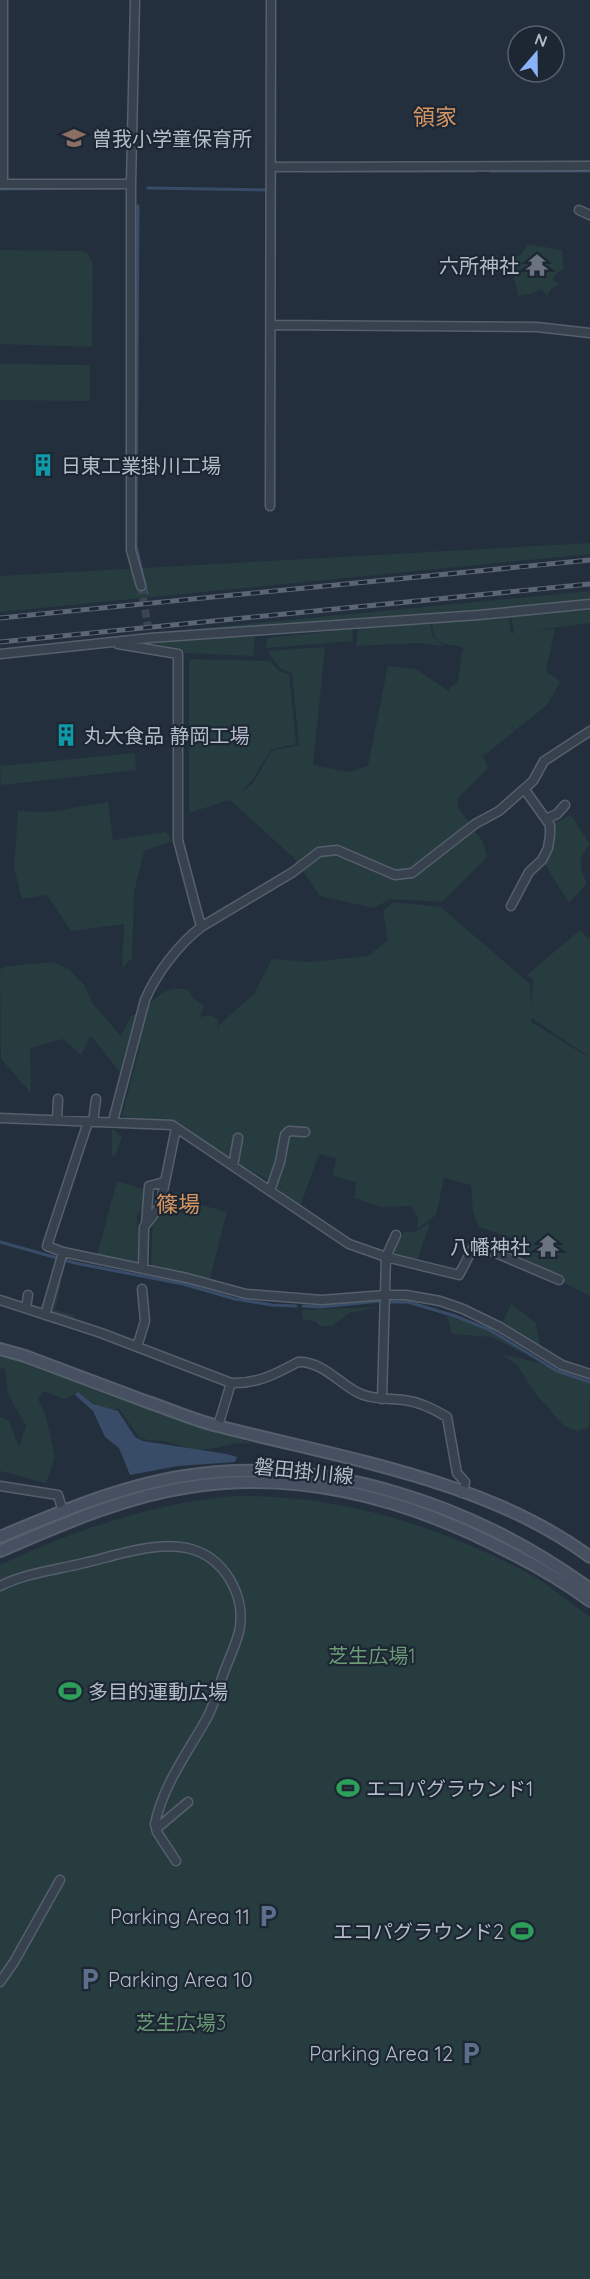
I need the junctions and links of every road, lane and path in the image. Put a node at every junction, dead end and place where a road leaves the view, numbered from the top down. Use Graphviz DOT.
graph roads {
  1 [pos="3,0"];
  2 [pos="135,0"];
  3 [pos="271,0"];
  4 [pos="590,166"];
  5 [pos="271,167"];
  6 [pos="1,184"];
  7 [pos="131,184"];
  8 [pos="579,210"];
  9 [pos="590,215"];
  10 [pos="271,325"];
  11 [pos="590,333"];
  12 [pos="270,506"];
  13 [pos="141,586"];
  14 [pos="590,604"];
  15 [pos="109,642"];
  16 [pos="0,654"];
  17 [pos="590,731"];
  18 [pos="525,790"];
  19 [pos="565,805"];
  20 [pos="546,819"];
  21 [pos="511,906"];
  22 [pos="201,927"];
  23 [pos="58,1099"];
  24 [pos="96,1099"];
  25 [pos="0,1118"];
  26 [pos="57,1120"];
  27 [pos="113,1121"];
  28 [pos="91,1122"];
  29 [pos="176,1128"];
  30 [pos="305,1132"];
  31 [pos="238,1138"];
  32 [pos="233,1166"];
  33 [pos="164,1182"];
  34 [pos="270,1191"];
  35 [pos="146,1224"];
  36 [pos="396,1235"];
  37 [pos="63,1252"];
  38 [pos="386,1257"];
  39 [pos="143,1269"];
  40 [pos="559,1280"];
  41 [pos="142,1288"];
  42 [pos="28,1295"];
  43 [pos="385,1295"];
  44 [pos="0,1300"];
  45 [pos="26,1308"];
  46 [pos="45,1315"];
  47 [pos="137,1347"];
  48 [pos="0,1349"];
  49 [pos="590,1374"];
  50 [pos="231,1383"];
  51 [pos="382,1399"];
  52 [pos="218,1426"];
  53 [pos="0,1486"];
  54 [pos="463,1493"];
  55 [pos="63,1512"];
  56 [pos="0,1537"];
  57 [pos="0,1551"];
  58 [pos="590,1557"];
  59 [pos="0,1586"];
  60 [pos="590,1589"];
  61 [pos="590,1601"];
  62 [pos="188,1802"];
  63 [pos="156,1829"];
  64 [pos="176,1861"];
  65 [pos="60,1880"];
  66 [pos="0,1982"];
  1 -- 6 [label="street"];
  2 -- 7 [label="street"];
  3 -- 5 [label="street"];
  4 -- 5 [label="street"];
  5 -- 10 [label="street"];
  6 -- 7 [label="street"];
  7 -- 13 [label="street"];
  8 -- 9 [label="street"];
  10 -- 11 [label="street"];
  10 -- 12 [label="street"];
  14 -- 15 [label="street"];
  15 -- 16 [label="street"];
  15 -- 22 [label="street"];
  17 -- 18 [label="street"];
  18 -- 20 [label="street"];
  18 -- 22 [label="street"];
  19 -- 20 [label="street"];
  20 -- 21 [label="street"];
  22 -- 27 [label="street"];
  23 -- 26 [label="street"];
  24 -- 28 [label="street"];
  25 -- 26 [label="street"];
  26 -- 28 [label="street"];
  27 -- 28 [label="street"];
  27 -- 29 [label="street"];
  28 -- 37 [label="street"];
  29 -- 32 [label="street"];
  29 -- 33 [label="street"];
  30 -- 34 [label="street"];
  31 -- 32 [label="street"];
  32 -- 34 [label="street"];
  33 -- 35 [label="street"];
  33 -- 35 [label="street"];
  34 -- 38 [label="street"];
  35 -- 39 [label="street"];
  36 -- 38 [label="street"];
  37 -- 39 [label="street"];
  37 -- 46 [label="street"];
  38 -- 40 [label="street"];
  38 -- 43 [label="street"];
  39 -- 43 [label="street"];
  41 -- 47 [label="street"];
  42 -- 45 [label="street"];
  43 -- 49 [label="street"];
  43 -- 51 [label="street"];
  44 -- 45 [label="street"];
  45 -- 46 [label="street"];
  46 -- 47 [label="street"];
  47 -- 50 [label="street"];
  48 -- 52 [label="main road"];
  50 -- 51 [label="street"];
  50 -- 52 [label="street"];
  51 -- 54 [label="street"];
  52 -- 54 [label="main road"];
  53 -- 55 [label="street"];
  54 -- 58 [label="main road"];
  55 -- 56 [label="main road, 磐田掛川線"];
  55 -- 60 [label="main road, 磐田掛川線"];
  57 -- 61 [label="main road, 磐田掛川線"];
  59 -- 63 [label="street"];
  62 -- 63 [label="street"];
  63 -- 64 [label="street"];
  65 -- 66 [label="street"];
}
